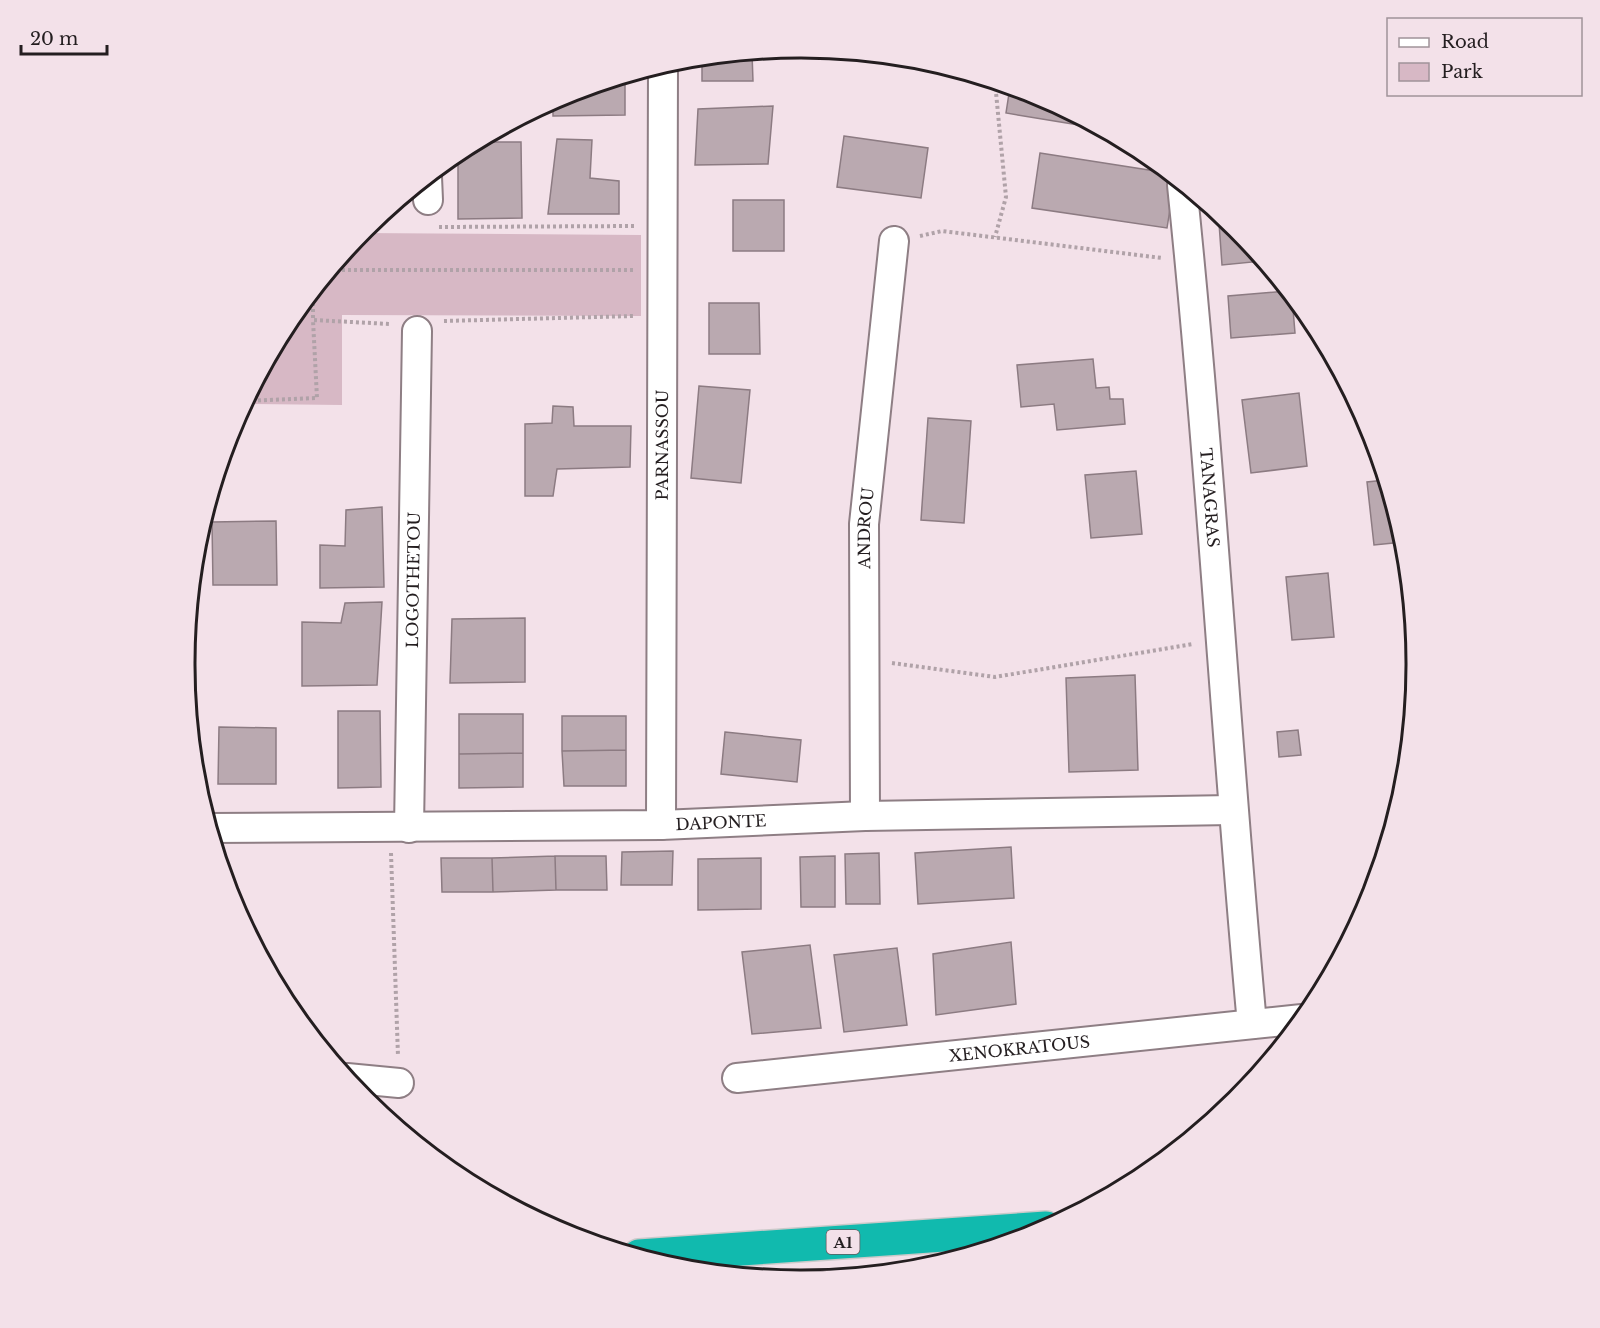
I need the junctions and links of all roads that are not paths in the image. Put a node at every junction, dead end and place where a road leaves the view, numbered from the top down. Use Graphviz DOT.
graph roads {
  1 [pos="663,74"];
  2 [pos="1183,196"];
  3 [pos="894,241"];
  4 [pos="417,331"];
  5 [pos="1232,810"];
  6 [pos="865,816"];
  7 [pos="661,825"];
  8 [pos="217,828"];
  9 [pos="399,829"];
  10 [pos="1289,1020"];
  11 [pos="1252,1024"];
  12 [pos="737,1078"];
  13 [pos="360,1079"];
  14 [pos="399,1083"];
  15 [pos="1013,1230"];
  16 [pos="665,1254"];
  1 -- 7 [label="street, PARNASSOU"];
  2 -- 5 [label="street, TANAGRAS"];
  3 -- 6 [label="street, ANDROU"];
  4 -- 9 [label="street, LOGOTHETOU"];
  5 -- 6 [label="street, DAPONTE"];
  5 -- 11 [label="street, TANAGRAS"];
  6 -- 7 [label="street, DAPONTE"];
  7 -- 9 [label="street, DAPONTE"];
  8 -- 9 [label="street, DAPONTE"];
  10 -- 11 [label="street, XENOKRATOUS"];
  11 -- 12 [label="street, XENOKRATOUS"];
  13 -- 14 [label="street"];
  15 -- 16 [label="highway, A1"];
}
